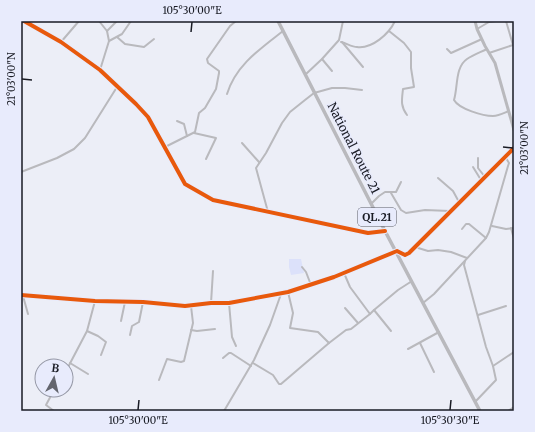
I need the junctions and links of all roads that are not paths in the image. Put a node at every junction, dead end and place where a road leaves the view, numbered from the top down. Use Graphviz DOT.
graph roads {
  1 [pos="24,21"];
  2 [pos="79,21"];
  3 [pos="98,21"];
  4 [pos="117,21"];
  5 [pos="131,21"];
  6 [pos="236,21"];
  7 [pos="278,21"];
  8 [pos="343,21"];
  9 [pos="395,21"];
  10 [pos="475,21"];
  11 [pos="496,21"];
  12 [pos="506,21"];
  13 [pos="477,30"];
  14 [pos="107,31"];
  15 [pos="283,31"];
  16 [pos="388,31"];
  17 [pos="117,37"];
  18 [pos="154,39"];
  19 [pos="482,39"];
  20 [pos="109,41"];
  21 [pos="340,41"];
  22 [pos="61,42"];
  23 [pos="447,50"];
  24 [pos="488,51"];
  25 [pos="322,59"];
  26 [pos="363,67"];
  27 [pos="100,70"];
  28 [pos="332,71"];
  29 [pos="305,74"];
  30 [pos="117,87"];
  31 [pos="362,90"];
  32 [pos="314,93"];
  33 [pos="227,94"];
  34 [pos="509,111"];
  35 [pos="407,115"];
  36 [pos="177,121"];
  37 [pos="514,130"];
  38 [pos="194,133"];
  39 [pos="187,137"];
  40 [pos="242,143"];
  41 [pos="165,148"];
  42 [pos="514,148"];
  43 [pos="507,155"];
  44 [pos="206,158"];
  45 [pos="478,158"];
  46 [pos="259,162"];
  47 [pos="472,167"];
  48 [pos="21,172"];
  49 [pos="485,177"];
  50 [pos="438,178"];
  51 [pos="481,180"];
  52 [pos="401,182"];
  53 [pos="390,193"];
  54 [pos="459,202"];
  55 [pos="371,204"];
  56 [pos="450,211"];
  57 [pos="268,212"];
  58 [pos="492,226"];
  59 [pos="512,228"];
  60 [pos="462,229"];
  61 [pos="385,231"];
  62 [pos="486,238"];
  63 [pos="514,239"];
  64 [pos="415,247"];
  65 [pos="396,251"];
  66 [pos="468,258"];
  67 [pos="465,260"];
  68 [pos="302,267"];
  69 [pos="213,271"];
  70 [pos="344,273"];
  71 [pos="412,281"];
  72 [pos="311,285"];
  73 [pos="288,292"];
  74 [pos="281,294"];
  75 [pos="22,295"];
  76 [pos="95,301"];
  77 [pos="125,302"];
  78 [pos="143,302"];
  79 [pos="211,303"];
  80 [pos="229,303"];
  81 [pos="423,303"];
  82 [pos="191,306"];
  83 [pos="506,306"];
  84 [pos="346,308"];
  85 [pos="374,310"];
  86 [pos="28,314"];
  87 [pos="370,314"];
  88 [pos="478,315"];
  89 [pos="121,321"];
  90 [pos="358,323"];
  91 [pos="215,329"];
  92 [pos="192,330"];
  93 [pos="88,331"];
  94 [pos="392,331"];
  95 [pos="439,332"];
  96 [pos="130,335"];
  97 [pos="329,343"];
  98 [pos="420,343"];
  99 [pos="236,346"];
  100 [pos="408,349"];
  101 [pos="514,352"];
  102 [pos="101,355"];
  103 [pos="73,358"];
  104 [pos="223,358"];
  105 [pos="253,363"];
  106 [pos="74,365"];
  107 [pos="251,366"];
  108 [pos="493,366"];
  109 [pos="434,372"];
  110 [pos="88,374"];
  111 [pos="159,380"];
  112 [pos="50,398"];
  113 [pos="475,402"];
  114 [pos="514,407"];
  115 [pos="54,411"];
  116 [pos="224,411"];
  117 [pos="480,411"];
  118 [pos="508,411"];
  1 -- 22 [label="street"];
  2 -- 22 [label="street"];
  3 -- 14 [label="street"];
  4 -- 14 [label="street"];
  5 -- 17 [label="street"];
  6 -- 38 [label="street"];
  7 -- 15 [label="highway, National Route 21 / QL.21"];
  8 -- 21 [label="street"];
  9 -- 16 [label="street"];
  10 -- 13 [label="street"];
  11 -- 13 [label="street"];
  12 -- 24 [label="street"];
  13 -- 19 [label="street"];
  14 -- 20 [label="street"];
  15 -- 29 [label="highway, National Route 21 / QL.21"];
  15 -- 33 [label="street"];
  16 -- 21 [label="street"];
  16 -- 35 [label="street"];
  17 -- 18 [label="street"];
  17 -- 20 [label="street"];
  19 -- 23 [label="street"];
  19 -- 24 [label="street"];
  20 -- 27 [label="street"];
  21 -- 25 [label="street"];
  21 -- 26 [label="street"];
  22 -- 27 [label="street"];
  24 -- 34 [label="street"];
  24 -- 34 [label="street"];
  25 -- 28 [label="street"];
  25 -- 29 [label="street"];
  27 -- 30 [label="street"];
  29 -- 32 [label="highway, National Route 21 / QL.21"];
  30 -- 41 [label="street"];
  30 -- 48 [label="street"];
  31 -- 32 [label="street"];
  32 -- 46 [label="street"];
  32 -- 55 [label="highway, National Route 21 / QL.21"];
  34 -- 37 [label="street"];
  36 -- 39 [label="street"];
  38 -- 39 [label="street"];
  38 -- 44 [label="street"];
  39 -- 41 [label="street"];
  40 -- 46 [label="street"];
  41 -- 57 [label="street"];
  42 -- 43 [label="street"];
  43 -- 49 [label="street"];
  43 -- 58 [label="street"];
  45 -- 49 [label="street"];
  46 -- 57 [label="street"];
  47 -- 51 [label="street"];
  49 -- 51 [label="street"];
  50 -- 54 [label="street"];
  51 -- 54 [label="street"];
  52 -- 53 [label="street"];
  53 -- 55 [label="street"];
  53 -- 56 [label="street"];
  54 -- 56 [label="street"];
  55 -- 61 [label="highway, National Route 21 / QL.21"];
  56 -- 64 [label="street"];
  57 -- 61 [label="street"];
  58 -- 59 [label="street"];
  58 -- 62 [label="street"];
  59 -- 63 [label="street"];
  60 -- 62 [label="street"];
  61 -- 65 [label="highway, National Route 21 / QL.21"];
  62 -- 66 [label="street"];
  64 -- 65 [label="street"];
  64 -- 66 [label="street"];
  65 -- 70 [label="street"];
  65 -- 71 [label="highway, National Route 21 / QL.21"];
  66 -- 67 [label="street"];
  67 -- 81 [label="street"];
  67 -- 88 [label="street"];
  68 -- 72 [label="street"];
  69 -- 79 [label="street"];
  70 -- 72 [label="street"];
  70 -- 87 [label="street"];
  71 -- 81 [label="highway, National Route 21 / QL.21"];
  71 -- 85 [label="street"];
  72 -- 73 [label="street"];
  73 -- 74 [label="street"];
  73 -- 97 [label="street"];
  74 -- 80 [label="street"];
  74 -- 105 [label="street"];
  75 -- 76 [label="street"];
  75 -- 86 [label="street"];
  76 -- 77 [label="street"];
  76 -- 93 [label="street"];
  77 -- 78 [label="street"];
  77 -- 89 [label="street"];
  78 -- 82 [label="street"];
  78 -- 96 [label="street"];
  79 -- 80 [label="street"];
  79 -- 82 [label="street"];
  80 -- 99 [label="street"];
  81 -- 95 [label="highway, National Route 21 / QL.21"];
  82 -- 92 [label="street"];
  83 -- 88 [label="street"];
  84 -- 90 [label="street"];
  85 -- 87 [label="street"];
  85 -- 94 [label="street"];
  87 -- 90 [label="street"];
  88 -- 108 [label="street"];
  90 -- 97 [label="street"];
  91 -- 92 [label="street"];
  92 -- 111 [label="street"];
  93 -- 102 [label="street"];
  93 -- 103 [label="street"];
  95 -- 98 [label="street"];
  95 -- 113 [label="highway, National Route 21 / QL.21"];
  97 -- 105 [label="street"];
  98 -- 100 [label="street"];
  98 -- 109 [label="street"];
  101 -- 108 [label="street"];
  104 -- 107 [label="street"];
  105 -- 107 [label="street"];
  106 -- 110 [label="street"];
  107 -- 116 [label="street"];
  108 -- 113 [label="street"];
  112 -- 115 [label="street"];
  113 -- 117 [label="highway, National Route 21 / QL.21"];
  114 -- 118 [label="street"];
}
